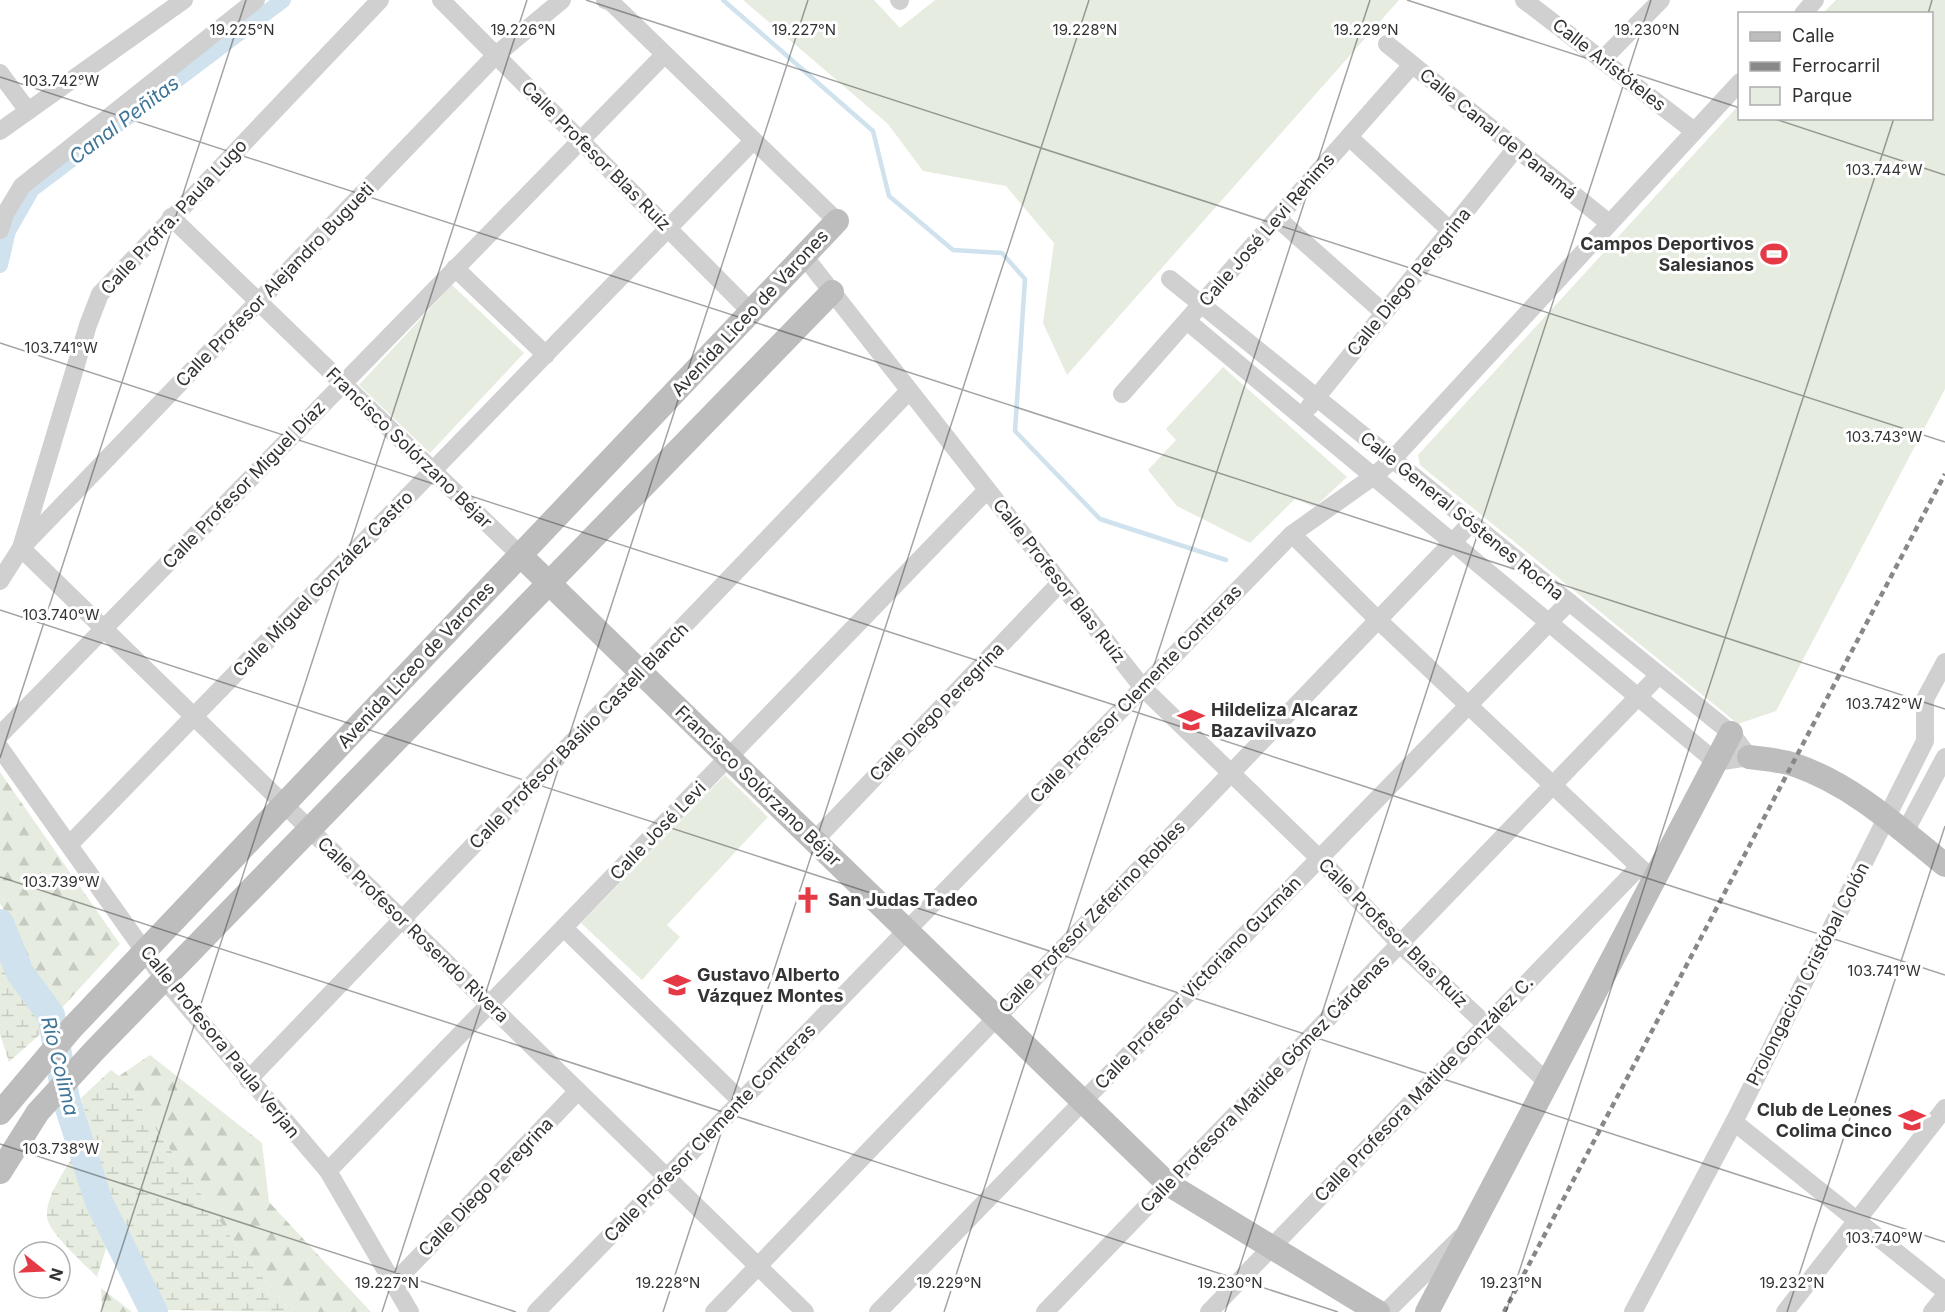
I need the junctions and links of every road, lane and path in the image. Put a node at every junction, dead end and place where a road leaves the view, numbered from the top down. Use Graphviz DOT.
graph roads {
  1 [pos="184,0"];
  2 [pos="256,0"];
  3 [pos="380,0"];
  4 [pos="441,0"];
  5 [pos="562,0"];
  6 [pos="605,0"];
  7 [pos="1524,0"];
  8 [pos="1661,0"];
  9 [pos="1815,0"];
  10 [pos="1805,12"];
  11 [pos="1387,44"];
  12 [pos="664,55"];
  13 [pos="496,56"];
  14 [pos="1602,60"];
  15 [pos="1412,65"];
  16 [pos="0,73"];
  17 [pos="1738,84"];
  18 [pos="28,111"];
  19 [pos="0,131"];
  20 [pos="1694,131"];
  21 [pos="1349,137"];
  22 [pos="580,140"];
  23 [pos="753,141"];
  24 [pos="1516,148"];
  25 [pos="171,217"];
  26 [pos="1277,218"];
  27 [pos="837,221"];
  28 [pos="1609,223"];
  29 [pos="669,229"];
  30 [pos="1450,230"];
  31 [pos="0,231"];
  32 [pos="804,256"];
  33 [pos="455,268"];
  34 [pos="1170,279"];
  35 [pos="832,292"];
  36 [pos="259,302"];
  37 [pos="1201,305"];
  38 [pos="751,312"];
  39 [pos="1384,313"];
  40 [pos="1187,321"];
  41 [pos="546,355"];
  42 [pos="343,383"];
  43 [pos="909,391"];
  44 [pos="1122,394"];
  45 [pos="1316,398"];
  46 [pos="1301,416"];
  47 [pos="1392,460"];
  48 [pos="433,471"];
  49 [pos="1374,476"];
  50 [pos="987,490"];
  51 [pos="1470,523"];
  52 [pos="1292,534"];
  53 [pos="1452,541"];
  54 [pos="21,548"];
  55 [pos="520,555"];
  56 [pos="0,581"];
  57 [pos="549,583"];
  58 [pos="1060,583"];
  59 [pos="1569,602"];
  60 [pos="1377,619"];
  61 [pos="1549,622"];
  62 [pos="104,628"];
  63 [pos="640,672"];
  64 [pos="1942,674"];
  65 [pos="1659,675"];
  66 [pos="1143,688"];
  67 [pos="1638,696"];
  68 [pos="1468,705"];
  69 [pos="194,716"];
  70 [pos="1731,733"];
  71 [pos="0,735"];
  72 [pos="0,748"];
  73 [pos="1749,757"];
  74 [pos="1945,757"];
  75 [pos="728,758"];
  76 [pos="1716,762"];
  77 [pos="1230,772"];
  78 [pos="1552,786"];
  79 [pos="284,804"];
  80 [pos="1887,816"];
  81 [pos="310,829"];
  82 [pos="1905,832"];
  83 [pos="814,841"];
  84 [pos="69,845"];
  85 [pos="1319,858"];
  86 [pos="1945,865"];
  87 [pos="1646,874"];
  88 [pos="402,919"];
  89 [pos="564,928"];
  90 [pos="907,931"];
  91 [pos="1400,944"];
  92 [pos="145,951"];
  93 [pos="164,979"];
  94 [pos="489,1005"];
  95 [pos="996,1017"];
  96 [pos="1486,1025"];
  97 [pos="248,1080"];
  98 [pos="1548,1083"];
  99 [pos="578,1091"];
  100 [pos="741,1101"];
  101 [pos="1083,1101"];
  102 [pos="1945,1108"];
  103 [pos="0,1113"];
  104 [pos="1734,1122"];
  105 [pos="328,1171"];
  106 [pos="0,1172"];
  107 [pos="667,1177"];
  108 [pos="1168,1184"];
  109 [pos="1857,1221"];
  110 [pos="1474,1223"];
  111 [pos="1272,1247"];
  112 [pos="758,1266"];
  113 [pos="393,1284"];
  114 [pos="1945,1292"];
  115 [pos="1945,1296"];
  116 [pos="410,1312"];
  117 [pos="536,1312"];
  118 [pos="714,1312"];
  119 [pos="805,1312"];
  120 [pos="878,1312"];
  121 [pos="1045,1312"];
  122 [pos="1209,1312"];
  123 [pos="1378,1312"];
  124 [pos="1386,1312"];
  125 [pos="1427,1312"];
  126 [pos="1633,1312"];
  127 [pos="1785,1312"];
  128 [pos="1932,1312"];
  1 -- 18 [label="street"];
  2 -- 31 [label="street"];
  3 -- 25 [label="street, Calle Profra. Paula Lugo"];
  4 -- 13 [label="street, Calle Profesor Blas Ruíz"];
  5 -- 13 [label="street, Calle Profesor Alejandro Bugueti"];
  6 -- 12 [label="street"];
  7 -- 14 [label="street, Calle Aristóteles"];
  8 -- 14 [label="street"];
  9 -- 10 [label="street"];
  11 -- 15 [label="street, Calle Canal de Panamá"];
  12 -- 22 [label="street, Calle Profesor Miguel Díaz"];
  12 -- 23 [label="street"];
  13 -- 22 [label="street, Calle Profesor Blas Ruíz"];
  13 -- 36 [label="street, Calle Profesor Alejandro Bugueti"];
  14 -- 20 [label="street, Calle Aristóteles"];
  15 -- 21 [label="street, Calle José Levi Rehims"];
  15 -- 24 [label="street, Calle Canal de Panamá"];
  16 -- 18 [label="street"];
  17 -- 20 [label="street, Calle Profesor Clemente Contreras"];
  18 -- 19 [label="street"];
  20 -- 28 [label="street, Calle Profesor Clemente Contreras"];
  21 -- 26 [label="street, Calle José Levi Rehims"];
  21 -- 30 [label="street"];
  22 -- 29 [label="street, Calle Profesor Blas Ruíz"];
  22 -- 33 [label="street, Calle Profesor Miguel Díaz"];
  23 -- 27 [label="street"];
  23 -- 29 [label="street, Calle Miguel González Castro"];
  24 -- 28 [label="street, Calle Canal de Panamá"];
  24 -- 30 [label="street, Calle Diego Peregrina"];
  25 -- 36 [label="street, Francisco Solórzano Béjar"];
  25 -- 54 [label="street, Calle Profra. Paula Lugo"];
  26 -- 37 [label="street, Calle José Levi Rehims"];
  26 -- 39 [label="street"];
  27 -- 32 [label="street, Avenida Liceo de Varones"];
  28 -- 47 [label="street, Calle Profesor Clemente Contreras"];
  29 -- 38 [label="street, Calle Profesor Blas Ruíz"];
  29 -- 41 [label="street, Calle Miguel González Castro"];
  30 -- 39 [label="street, Calle Diego Peregrina"];
  32 -- 35 [label="street, Calle Profesor Blas Ruíz"];
  32 -- 38 [label="street, Avenida Liceo de Varones"];
  33 -- 41 [label="street"];
  33 -- 42 [label="street, Calle Profesor Miguel Díaz"];
  34 -- 37 [label="street, Calle General Sóstenes Rocha"];
  35 -- 43 [label="street, Calle Profesor Blas Ruíz"];
  35 -- 57 [label="street, Avenida Liceo de Varones"];
  36 -- 42 [label="street, Francisco Solórzano Béjar"];
  36 -- 54 [label="street, Calle Profesor Alejandro Bugueti"];
  37 -- 40 [label="street, Calle José Levi Rehims"];
  37 -- 45 [label="street, Calle General Sóstenes Rocha"];
  38 -- 55 [label="street, Avenida Liceo de Varones"];
  39 -- 45 [label="street, Calle Diego Peregrina"];
  40 -- 44 [label="street, Calle José Levi Rehims"];
  40 -- 46 [label="street, Calle General Sóstenes Rocha"];
  41 -- 48 [label="street, Calle Miguel González Castro"];
  42 -- 48 [label="street, Francisco Solórzano Béjar"];
  42 -- 62 [label="street, Calle Profesor Miguel Díaz"];
  43 -- 50 [label="street, Calle Profesor Blas Ruíz"];
  43 -- 63 [label="street, Calle Profesor Basilio Castell Blanch"];
  45 -- 46 [label="street, Calle Diego Peregrina"];
  45 -- 47 [label="street, Calle General Sóstenes Rocha"];
  46 -- 49 [label="street, Calle General Sóstenes Rocha"];
  47 -- 49 [label="street, Calle Profesor Clemente Contreras"];
  47 -- 51 [label="street, Calle General Sóstenes Rocha"];
  48 -- 55 [label="street, Francisco Solórzano Béjar"];
  48 -- 69 [label="street, Calle Miguel González Castro"];
  49 -- 52 [label="street, Calle Profesor Clemente Contreras"];
  49 -- 53 [label="street, Calle General Sóstenes Rocha"];
  50 -- 58 [label="street, Calle Profesor Blas Ruíz"];
  50 -- 75 [label="street, Calle José Levi"];
  51 -- 53 [label="street, Calle Profesor Zeferino Robles"];
  51 -- 59 [label="street, Calle General Sóstenes Rocha"];
  52 -- 60 [label="street"];
  52 -- 66 [label="street, Calle Profesor Clemente Contreras"];
  53 -- 60 [label="street, Calle Profesor Zeferino Robles"];
  53 -- 61 [label="street, Calle General Sóstenes Rocha"];
  54 -- 56 [label="street, Calle Profesor Alejandro Bugueti"];
  54 -- 62 [label="street, Calle Profesor Rosendo Rivera"];
  55 -- 57 [label="street, Francisco Solórzano Béjar"];
  55 -- 79 [label="street, Avenida Liceo de Varones"];
  57 -- 63 [label="street, Francisco Solórzano Béjar"];
  57 -- 81 [label="street, Avenida Liceo de Varones"];
  58 -- 66 [label="street, Calle Profesor Blas Ruíz"];
  58 -- 83 [label="street, Calle Diego Peregrina"];
  59 -- 61 [label="street, Calle Profesor Victoriano Guzmán"];
  59 -- 65 [label="street, Calle General Sóstenes Rocha"];
  60 -- 68 [label="street"];
  60 -- 77 [label="street, Calle Profesor Zeferino Robles"];
  61 -- 67 [label="street, Calle General Sóstenes Rocha"];
  61 -- 68 [label="street, Calle Profesor Victoriano Guzmán"];
  62 -- 69 [label="street, Calle Profesor Rosendo Rivera"];
  62 -- 71 [label="street, Calle Profesor Miguel Díaz"];
  63 -- 75 [label="street, Francisco Solórzano Béjar"];
  63 -- 88 [label="street, Calle Profesor Basilio Castell Blanch"];
  64 -- 80 [label="street, Prolongación Cristóbal Colón"];
  65 -- 67 [label="street, Calle Profesora Matilde Gómez Cárdenas"];
  65 -- 70 [label="street, Calle General Sóstenes Rocha"];
  66 -- 77 [label="street, Calle Profesor Blas Ruíz"];
  66 -- 90 [label="street, Calle Profesor Clemente Contreras"];
  67 -- 76 [label="street, Calle General Sóstenes Rocha"];
  67 -- 78 [label="street, Calle Profesora Matilde Gómez Cárdenas"];
  68 -- 78 [label="street"];
  68 -- 85 [label="street, Calle Profesor Victoriano Guzmán"];
  69 -- 79 [label="street, Calle Profesor Rosendo Rivera"];
  69 -- 84 [label="street, Calle Miguel González Castro"];
  70 -- 73 [label="street, Calle General Sóstenes Rocha"];
  70 -- 76 [label="street"];
  72 -- 84 [label="street, Calle Profesora Paula Verjan"];
  73 -- 76 [label="street"];
  73 -- 80 [label="street"];
  74 -- 82 [label="street"];
  75 -- 83 [label="street, Francisco Solórzano Béjar"];
  75 -- 89 [label="street, Calle José Levi"];
  76 -- 87 [label="street"];
  77 -- 85 [label="street, Calle Profesor Blas Ruíz"];
  77 -- 95 [label="street, Calle Profesor Zeferino Robles"];
  78 -- 87 [label="street"];
  78 -- 91 [label="street, Calle Profesora Matilde Gómez Cárdenas"];
  79 -- 81 [label="street, Calle Profesor Rosendo Rivera"];
  79 -- 92 [label="street, Avenida Liceo de Varones"];
  80 -- 82 [label="street"];
  80 -- 104 [label="street, Prolongación Cristóbal Colón"];
  81 -- 88 [label="street, Calle Profesor Rosendo Rivera"];
  81 -- 93 [label="street, Avenida Liceo de Varones"];
  82 -- 86 [label="street"];
  83 -- 90 [label="street, Francisco Solórzano Béjar"];
  84 -- 92 [label="street, Calle Profesora Paula Verjan"];
  85 -- 91 [label="street, Calle Profesor Blas Ruíz"];
  85 -- 101 [label="street, Calle Profesor Victoriano Guzmán"];
  87 -- 96 [label="street, Calle Profesora Matilde González C."];
  87 -- 98 [label="street"];
  88 -- 94 [label="street, Calle Profesor Rosendo Rivera"];
  88 -- 97 [label="street, Calle Profesor Basilio Castell Blanch"];
  89 -- 94 [label="street, Calle José Levi"];
  89 -- 100 [label="street"];
  90 -- 95 [label="street, Francisco Solórzano Béjar"];
  90 -- 100 [label="street, Calle Profesor Clemente Contreras"];
  91 -- 96 [label="street, Calle Profesor Blas Ruíz"];
  91 -- 108 [label="street, Calle Profesora Matilde Gómez Cárdenas"];
  92 -- 93 [label="street, Calle Profesora Paula Verjan"];
  92 -- 103 [label="street, Avenida Liceo de Varones"];
  93 -- 97 [label="street, Calle Profesora Paula Verjan"];
  93 -- 106 [label="street, Avenida Liceo de Varones"];
  94 -- 99 [label="street, Calle Profesor Rosendo Rivera"];
  94 -- 105 [label="street, Calle José Levi"];
  95 -- 101 [label="street, Francisco Solórzano Béjar"];
  95 -- 112 [label="street, Calle Profesor Zeferino Robles"];
  96 -- 98 [label="street, Calle Profesor Blas Ruíz"];
  96 -- 111 [label="street, Calle Profesora Matilde González C."];
  97 -- 105 [label="street, Calle Profesora Paula Verjan"];
  98 -- 110 [label="street"];
  99 -- 107 [label="street, Calle Profesor Rosendo Rivera"];
  99 -- 113 [label="street, Calle Diego Peregrina"];
  100 -- 107 [label="street, Calle Profesor Clemente Contreras"];
  101 -- 108 [label="street, Francisco Solórzano Béjar"];
  101 -- 120 [label="street, Calle Profesor Victoriano Guzmán"];
  102 -- 109 [label="street"];
  104 -- 109 [label="street"];
  104 -- 126 [label="street, Prolongación Cristóbal Colón"];
  105 -- 113 [label="street, Calle Profesora Paula Verjan"];
  107 -- 112 [label="street, Calle Profesor Rosendo Rivera"];
  107 -- 117 [label="street, Calle Profesor Clemente Contreras"];
  108 -- 111 [label="street, Francisco Solórzano Béjar"];
  108 -- 121 [label="street, Calle Profesora Matilde Gómez Cárdenas"];
  109 -- 114 [label="street"];
  109 -- 127 [label="street"];
  110 -- 124 [label="street"];
  110 -- 125 [label="street"];
  111 -- 122 [label="street, Calle Profesora Matilde González C."];
  111 -- 123 [label="street, Francisco Solórzano Béjar"];
  112 -- 118 [label="street, Calle Profesor Zeferino Robles"];
  112 -- 119 [label="street, Calle Profesor Rosendo Rivera"];
  113 -- 116 [label="street, Calle Profesora Paula Verjan"];
  115 -- 128 [label="street"];
}
